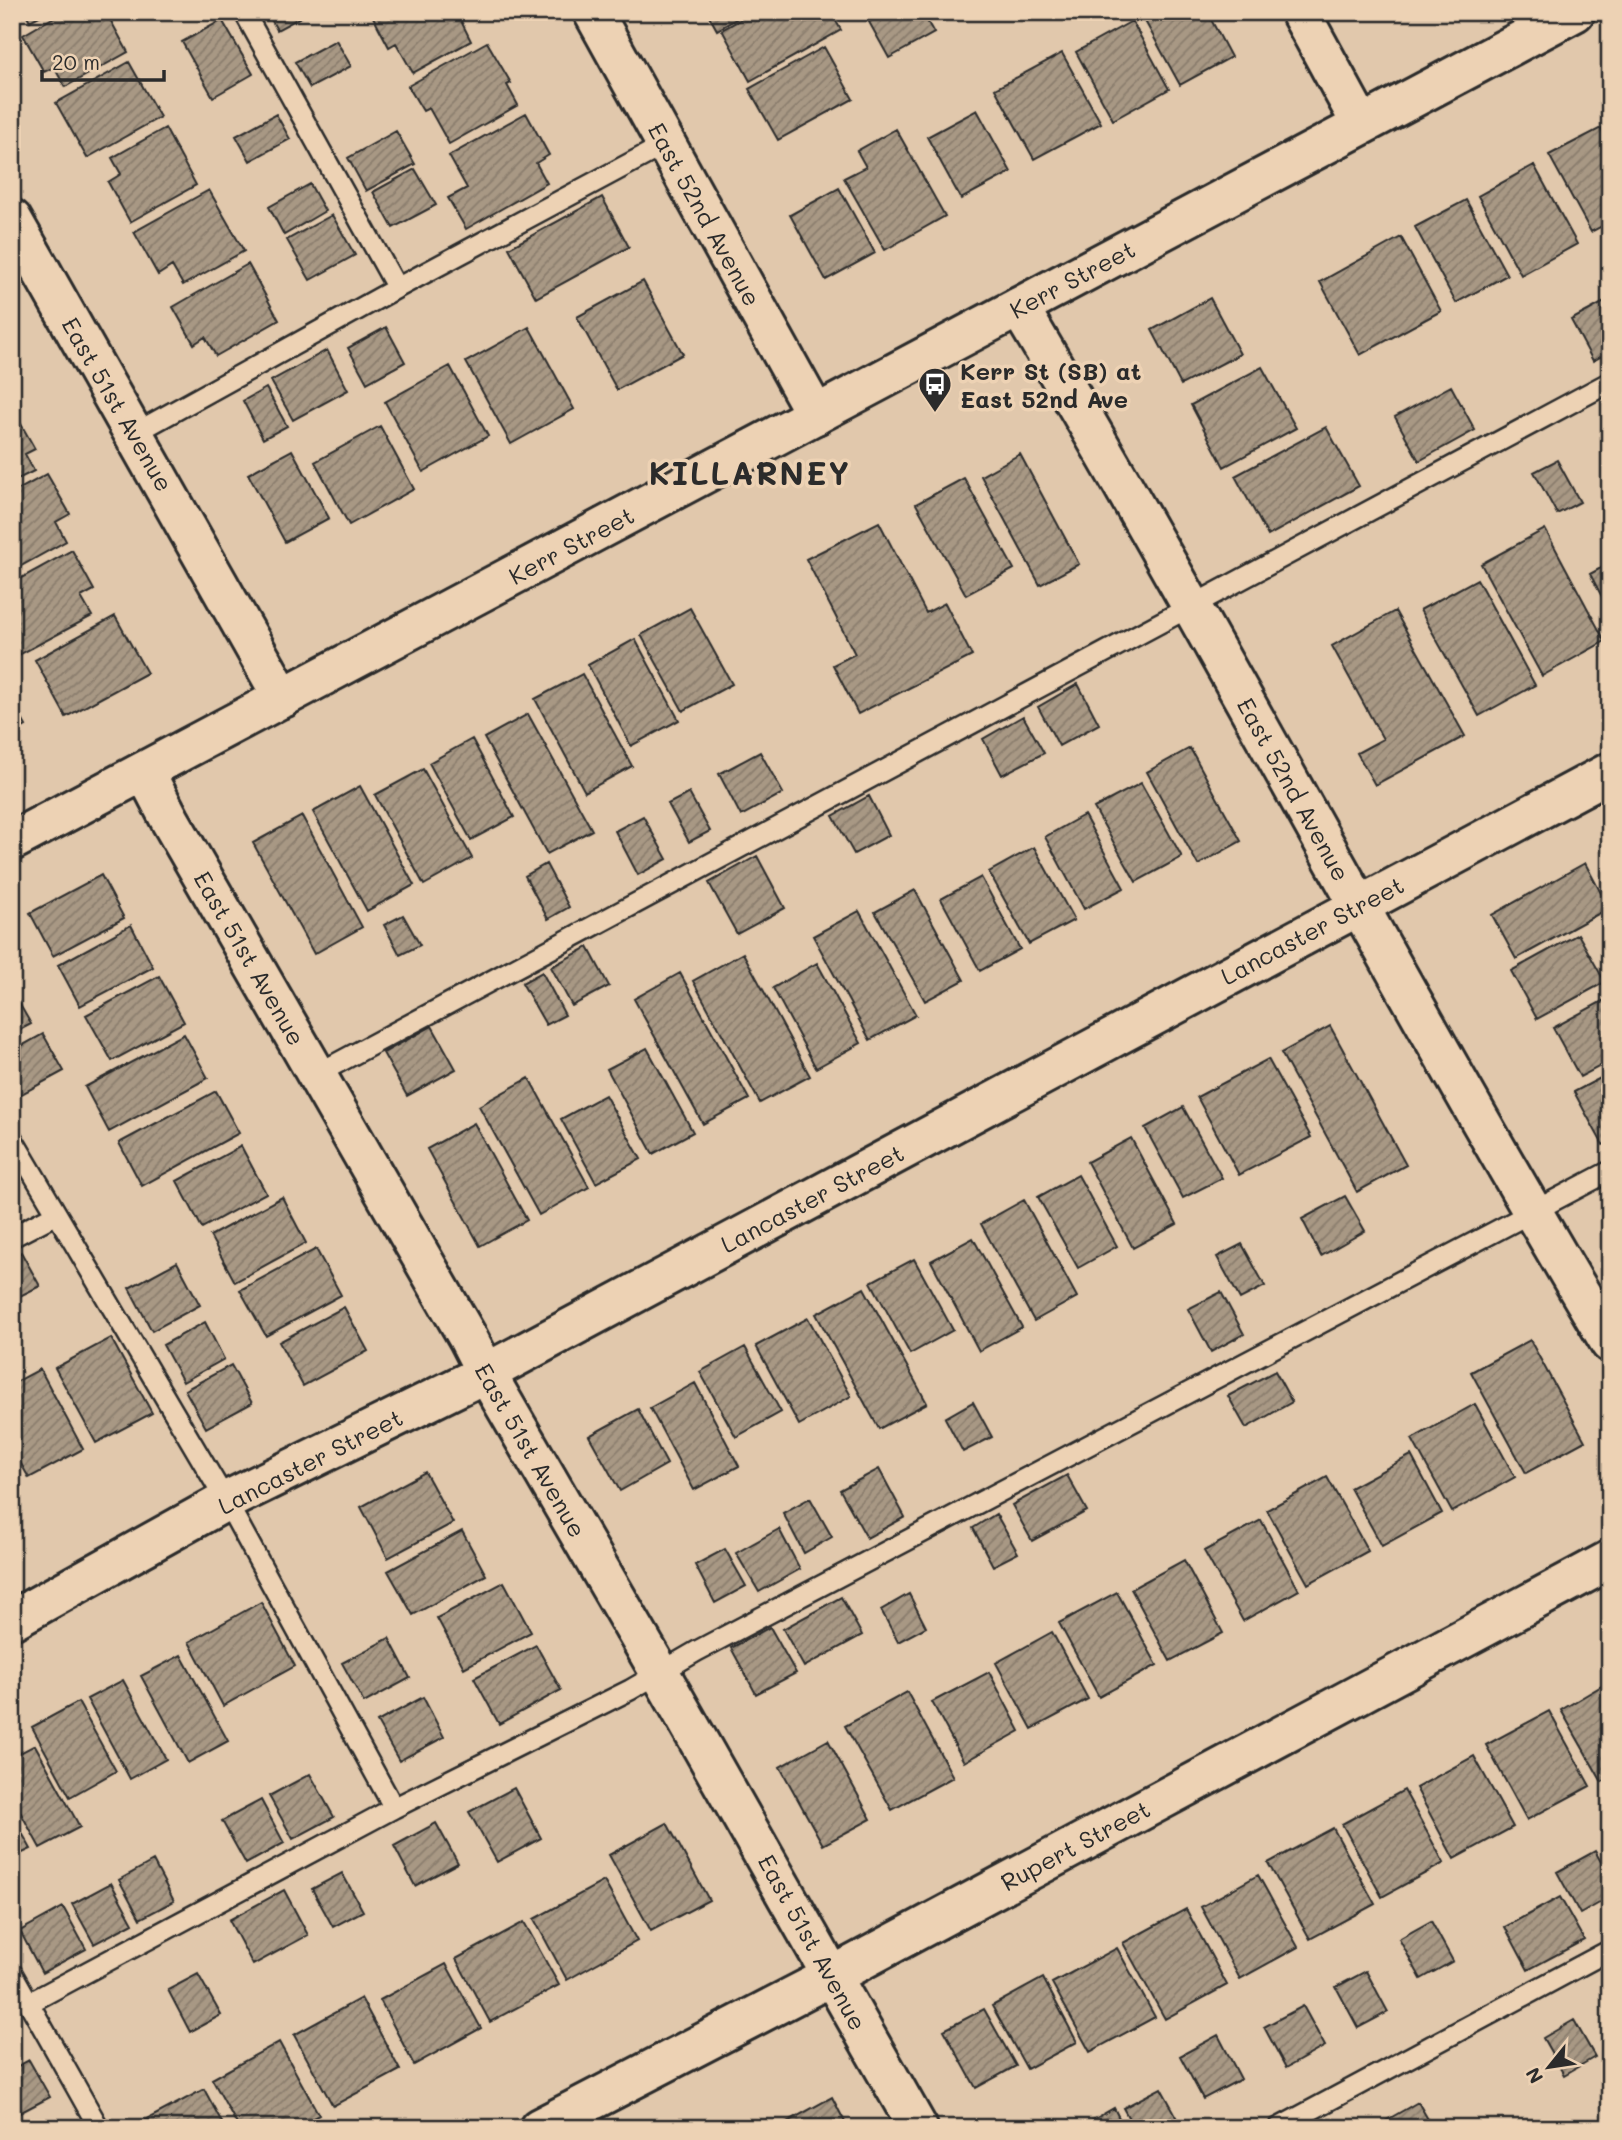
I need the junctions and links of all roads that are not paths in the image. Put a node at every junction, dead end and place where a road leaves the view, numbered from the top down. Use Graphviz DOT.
graph roads {
  1 [pos="244,12"];
  2 [pos="593,12"];
  3 [pos="1300,12"];
  4 [pos="1576,12"];
  5 [pos="1361,124"];
  6 [pos="666,144"];
  7 [pos="12,219"];
  8 [pos="397,288"];
  9 [pos="1019,307"];
  10 [pos="1610,382"];
  11 [pos="817,415"];
  12 [pos="135,433"];
  13 [pos="1192,605"];
  14 [pos="284,698"];
  15 [pos="145,772"];
  16 [pos="1610,772"];
  17 [pos="12,841"];
  18 [pos="1358,905"];
  19 [pos="317,1074"];
  20 [pos="12,1138"];
  21 [pos="1610,1171"];
  22 [pos="1532,1213"];
  23 [pos="56,1214"];
  24 [pos="12,1237"];
  25 [pos="1610,1343"];
  26 [pos="486,1373"];
  27 [pos="226,1501"];
  28 [pos="1610,1560"];
  29 [pos="12,1620"];
  30 [pos="660,1673"];
  31 [pos="394,1808"];
  32 [pos="1610,1950"];
  33 [pos="12,1973"];
  34 [pos="832,1976"];
  35 [pos="29,2003"];
  36 [pos="99,2128"];
  37 [pos="539,2128"];
  38 [pos="918,2128"];
  39 [pos="1278,2128"];
  1 -- 8 [label="lane"];
  2 -- 6 [label="street, East 52nd Avenue"];
  3 -- 5 [label="street"];
  4 -- 5 [label="street, Kerr Street"];
  5 -- 9 [label="street, Kerr Street"];
  6 -- 8 [label="lane"];
  6 -- 11 [label="street, East 52nd Avenue"];
  7 -- 12 [label="street, East 51st Avenue"];
  8 -- 12 [label="lane"];
  9 -- 11 [label="street, Kerr Street"];
  9 -- 13 [label="street, East 52nd Avenue"];
  10 -- 13 [label="lane"];
  11 -- 14 [label="street, Kerr Street"];
  12 -- 14 [label="street, East 51st Avenue"];
  13 -- 18 [label="street, East 52nd Avenue"];
  13 -- 19 [label="lane"];
  14 -- 15 [label="street, Kerr Street"];
  15 -- 17 [label="street, Kerr Street"];
  15 -- 19 [label="street, East 51st Avenue"];
  16 -- 18 [label="street, Lancaster Street"];
  18 -- 22 [label="street, East 52nd Avenue"];
  18 -- 26 [label="street, Lancaster Street"];
  19 -- 26 [label="street, East 51st Avenue"];
  20 -- 23 [label="lane"];
  21 -- 22 [label="lane"];
  22 -- 25 [label="street, East 52nd Avenue"];
  22 -- 30 [label="lane"];
  23 -- 24 [label="lane"];
  23 -- 27 [label="lane"];
  26 -- 27 [label="street, Lancaster Street"];
  26 -- 30 [label="street, East 51st Avenue"];
  27 -- 29 [label="street, Lancaster Street"];
  27 -- 31 [label="lane"];
  28 -- 34 [label="street, Rupert Street"];
  30 -- 31 [label="lane"];
  30 -- 34 [label="street, East 51st Avenue"];
  31 -- 35 [label="lane"];
  32 -- 39 [label="lane"];
  33 -- 35 [label="lane"];
  34 -- 37 [label="street, Rupert Street"];
  34 -- 38 [label="street, East 51st Avenue"];
  35 -- 36 [label="lane"];
}
